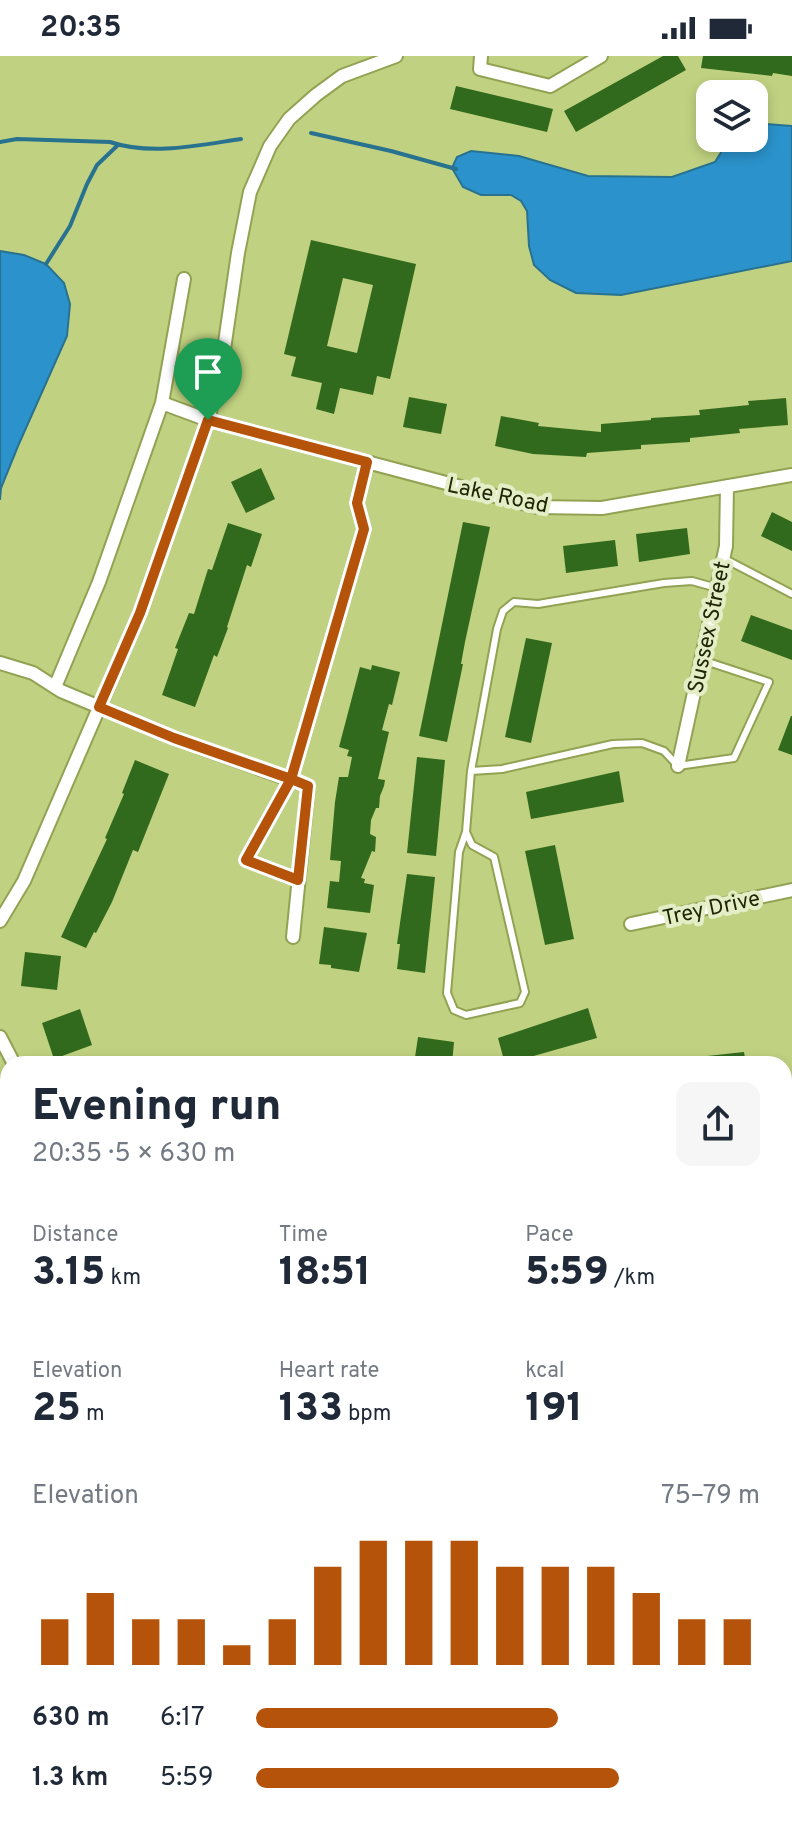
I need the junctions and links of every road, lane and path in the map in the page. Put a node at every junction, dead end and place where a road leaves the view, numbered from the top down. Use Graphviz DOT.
graph roads {
  1 [pos="396,56"];
  2 [pos="481,56"];
  3 [pos="601,56"];
  4 [pos="184,279"];
  5 [pos="162,403"];
  6 [pos="208,420"];
  7 [pos="367,462"];
  8 [pos="792,475"];
  9 [pos="727,486"];
  10 [pos="723,558"];
  11 [pos="717,588"];
  12 [pos="792,594"];
  13 [pos="701,660"];
  14 [pos="0,663"];
  15 [pos="55,687"];
  16 [pos="99,707"];
  17 [pos="678,766"];
  18 [pos="471,771"];
  19 [pos="291,779"];
  20 [pos="466,832"];
  21 [pos="298,880"];
  22 [pos="792,890"];
  23 [pos="0,921"];
  24 [pos="631,924"];
  25 [pos="293,937"];
  26 [pos="0,1037"];
  27 [pos="10,1056"];
  1 -- 6 [label="street"];
  2 -- 3 [label="street"];
  4 -- 5 [label="street"];
  5 -- 6 [label="street, Lake Road"];
  5 -- 15 [label="street"];
  6 -- 7 [label="street, Lake Road"];
  6 -- 16 [label="street"];
  7 -- 9 [label="street, Lake Road"];
  7 -- 19 [label="street"];
  8 -- 9 [label="street, Lake Road"];
  9 -- 10 [label="street, Sussex Street"];
  10 -- 11 [label="street, Sussex Street"];
  10 -- 12 [label="lane"];
  11 -- 13 [label="street, Sussex Street"];
  11 -- 18 [label="lane"];
  13 -- 17 [label="street, Sussex Street"];
  13 -- 17 [label="lane"];
  14 -- 15 [label="street"];
  15 -- 16 [label="street"];
  16 -- 19 [label="street"];
  16 -- 23 [label="street"];
  17 -- 18 [label="lane"];
  18 -- 20 [label="lane"];
  19 -- 21 [label="street"];
  19 -- 21 [label="street"];
  20 -- 20 [label="lane"];
  21 -- 25 [label="street"];
  22 -- 24 [label="street, Trey Drive"];
  26 -- 27 [label="street"];
}
